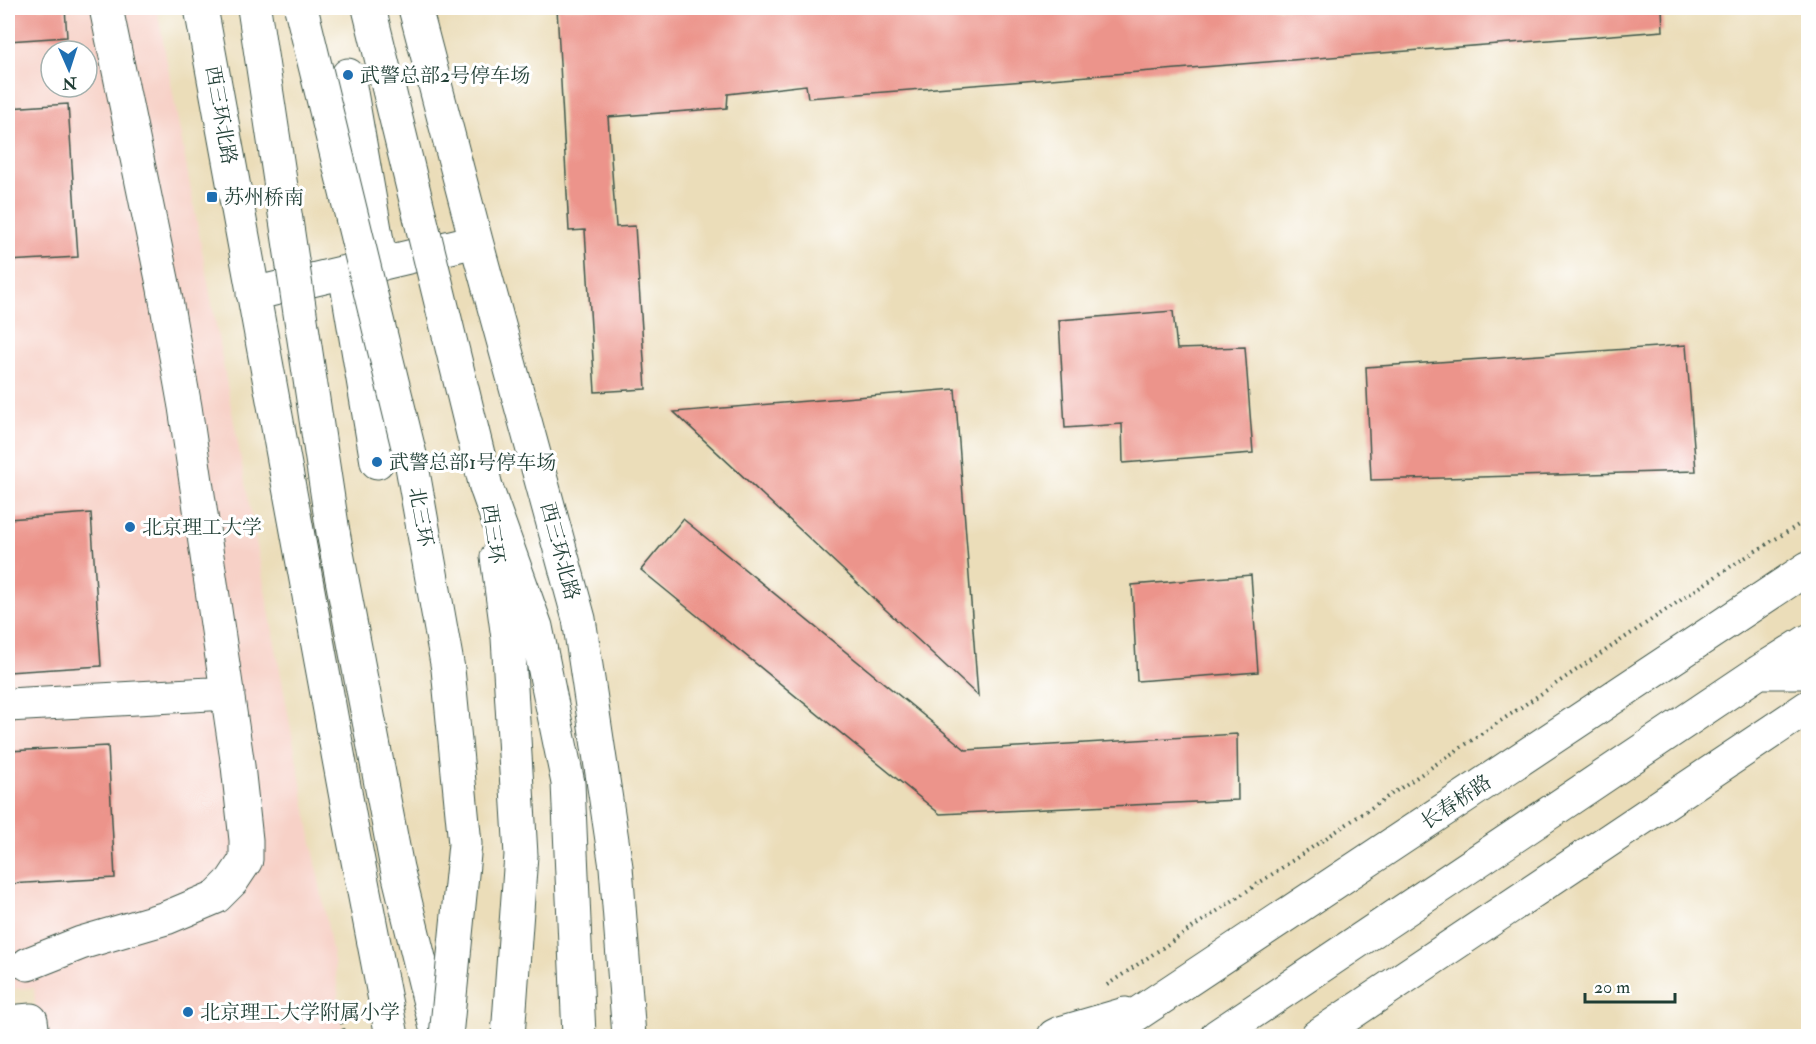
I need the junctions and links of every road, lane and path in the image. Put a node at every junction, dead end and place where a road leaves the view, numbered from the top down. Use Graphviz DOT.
graph roads {
  1 [pos="106,8"];
  2 [pos="201,8"];
  3 [pos="254,8"];
  4 [pos="301,8"];
  5 [pos="369,8"];
  6 [pos="416,8"];
  7 [pos="348,75"];
  8 [pos="476,241"];
  9 [pos="381,264"];
  10 [pos="345,273"];
  11 [pos="253,294"];
  12 [pos="377,462"];
  13 [pos="486,487"];
  14 [pos="1809,519"];
  15 [pos="1809,568"];
  16 [pos="1809,641"];
  17 [pos="1759,672"];
  18 [pos="1809,672"];
  19 [pos="228,693"];
  20 [pos="8,705"];
  21 [pos="1809,707"];
  22 [pos="28,964"];
  23 [pos="1099,990"];
  24 [pos="1147,1008"];
  25 [pos="339,1011"];
  26 [pos="8,1022"];
  27 [pos="33,1036"];
  28 [pos="345,1036"];
  29 [pos="392,1036"];
  30 [pos="438,1036"];
  31 [pos="446,1036"];
  32 [pos="508,1036"];
  33 [pos="579,1036"];
  34 [pos="629,1036"];
  35 [pos="1054,1036"];
  36 [pos="1104,1036"];
  37 [pos="1217,1036"];
  38 [pos="1317,1036"];
  1 -- 19 [label="main road"];
  2 -- 11 [label="main road, 西三环北路"];
  3 -- 30 [label="main road, bridge"];
  4 -- 31 [label="main road, 北三环, bridge"];
  5 -- 13 [label="main road, 西三环, bridge"];
  6 -- 8 [label="main road, 西三环北路"];
  7 -- 9 [label="main road"];
  8 -- 9 [label="main road"];
  8 -- 34 [label="main road, 西三环北路"];
  9 -- 10 [label="main road"];
  10 -- 11 [label="main road"];
  10 -- 12 [label="main road"];
  11 -- 29 [label="main road, 西三环北路"];
  13 -- 32 [label="main road, 西三环"];
  13 -- 33 [label="main road"];
  14 -- 23 [label="path"];
  15 -- 24 [label="main road, 长春桥路"];
  16 -- 17 [label="main road"];
  17 -- 18 [label="main road"];
  17 -- 37 [label="main road"];
  19 -- 20 [label="main road"];
  19 -- 22 [label="main road"];
  21 -- 38 [label="main road"];
  24 -- 35 [label="main road"];
  24 -- 36 [label="main road, 长春桥路"];
  25 -- 28 [label="path"];
  26 -- 27 [label="main road"];
}
